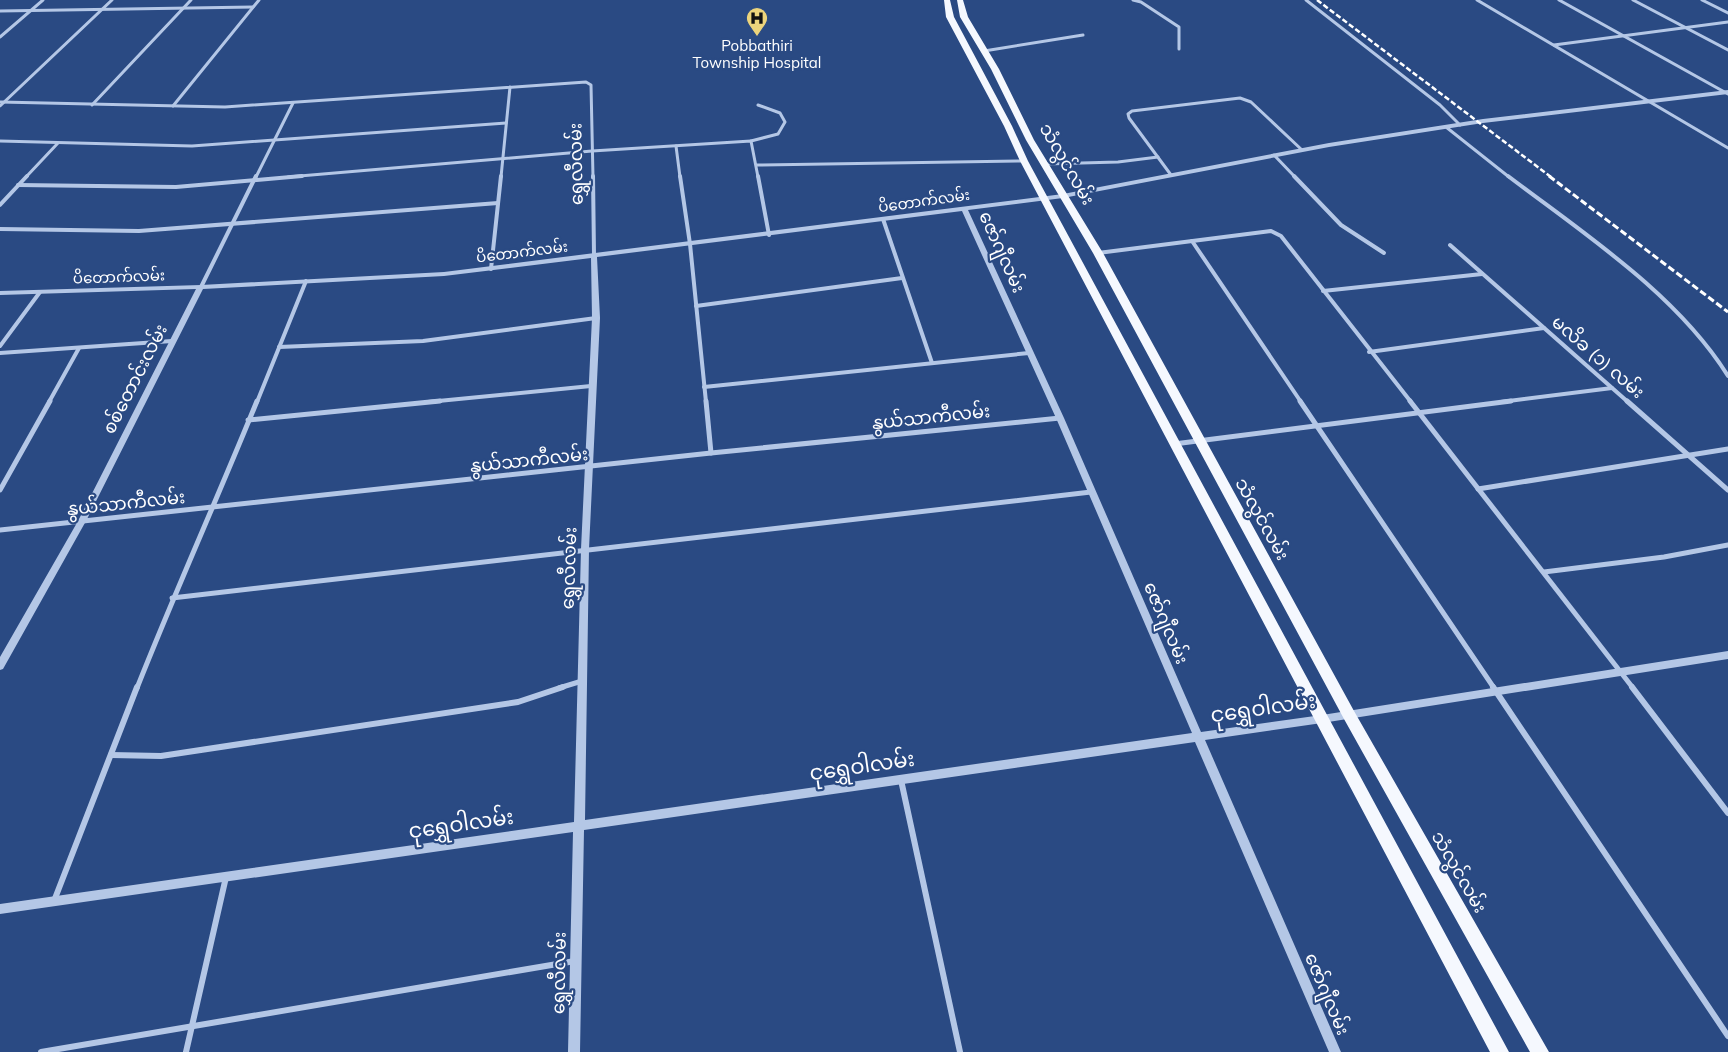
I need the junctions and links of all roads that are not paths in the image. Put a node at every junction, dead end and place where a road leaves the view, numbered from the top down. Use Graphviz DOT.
graph roads {
  1 [pos="43,0"];
  2 [pos="112,0"];
  3 [pos="191,0"];
  4 [pos="259,0"];
  5 [pos="948,0"];
  6 [pos="960,0"];
  7 [pos="1132,0"];
  8 [pos="1306,0"];
  9 [pos="1477,0"];
  10 [pos="1559,0"];
  11 [pos="1633,0"];
  12 [pos="1702,0"];
  13 [pos="252,7"];
  14 [pos="183,9"];
  15 [pos="101,10"];
  16 [pos="0,11"];
  17 [pos="30,11"];
  18 [pos="1728,13"];
  19 [pos="1728,22"];
  20 [pos="1686,28"];
  21 [pos="1,35"];
  22 [pos="1083,35"];
  23 [pos="1623,38"];
  24 [pos="1553,45"];
  25 [pos="1179,49"];
  26 [pos="1728,50"];
  27 [pos="984,51"];
  28 [pos="510,87"];
  29 [pos="1727,93"];
  30 [pos="1649,101"];
  31 [pos="2,102"];
  32 [pos="294,103"];
  33 [pos="92,104"];
  34 [pos="758,105"];
  35 [pos="0,106"];
  36 [pos="173,106"];
  37 [pos="506,124"];
  38 [pos="1460,125"];
  39 [pos="1446,127"];
  40 [pos="0,141"];
  41 [pos="274,141"];
  42 [pos="751,141"];
  43 [pos="58,142"];
  44 [pos="676,146"];
  45 [pos="1728,148"];
  46 [pos="1302,150"];
  47 [pos="592,151"];
  48 [pos="1274,155"];
  49 [pos="1158,157"];
  50 [pos="503,158"];
  51 [pos="1024,162"];
  52 [pos="1045,164"];
  53 [pos="757,165"];
  54 [pos="1171,175"];
  55 [pos="255,179"];
  56 [pos="18,185"];
  57 [pos="1063,196"];
  58 [pos="1044,198"];
  59 [pos="498,203"];
  60 [pos="0,205"];
  61 [pos="964,208"];
  62 [pos="883,219"];
  63 [pos="232,224"];
  64 [pos="0,229"];
  65 [pos="769,235"];
  66 [pos="1192,241"];
  67 [pos="690,244"];
  68 [pos="1450,245"];
  69 [pos="1098,253"];
  70 [pos="1384,254"];
  71 [pos="594,255"];
  72 [pos="491,269"];
  73 [pos="1482,274"];
  74 [pos="902,278"];
  75 [pos="306,281"];
  76 [pos="201,286"];
  77 [pos="40,292"];
  78 [pos="1323,292"];
  79 [pos="0,293"];
  80 [pos="696,306"];
  81 [pos="596,318"];
  82 [pos="1544,328"];
  83 [pos="172,341"];
  84 [pos="0,346"];
  85 [pos="279,347"];
  86 [pos="79,348"];
  87 [pos="1369,352"];
  88 [pos="0,353"];
  89 [pos="1029,353"];
  90 [pos="932,363"];
  91 [pos="1728,376"];
  92 [pos="591,386"];
  93 [pos="704,388"];
  94 [pos="1612,388"];
  95 [pos="1419,413"];
  96 [pos="1060,418"];
  97 [pos="248,420"];
  98 [pos="1317,426"];
  99 [pos="1198,441"];
  100 [pos="1174,444"];
  101 [pos="1728,449"];
  102 [pos="711,453"];
  103 [pos="1689,457"];
  104 [pos="590,467"];
  105 [pos="1478,489"];
  106 [pos="0,490"];
  107 [pos="1728,490"];
  108 [pos="1092,492"];
  109 [pos="214,508"];
  110 [pos="82,521"];
  111 [pos="0,530"];
  112 [pos="1728,545"];
  113 [pos="585,549"];
  114 [pos="1544,572"];
  115 [pos="172,598"];
  116 [pos="1728,655"];
  117 [pos="0,666"];
  118 [pos="1620,673"];
  119 [pos="582,681"];
  120 [pos="1497,693"];
  121 [pos="1349,715"];
  122 [pos="1322,719"];
  123 [pos="1198,736"];
  124 [pos="111,755"];
  125 [pos="900,780"];
  126 [pos="1724,802"];
  127 [pos="1728,813"];
  128 [pos="579,827"];
  129 [pos="226,877"];
  130 [pos="54,901"];
  131 [pos="0,909"];
  132 [pos="576,961"];
  133 [pos="192,1025"];
  134 [pos="1728,1036"];
  135 [pos="41,1052"];
  136 [pos="186,1052"];
  137 [pos="574,1052"];
  138 [pos="960,1052"];
  139 [pos="1335,1052"];
  140 [pos="1500,1052"];
  141 [pos="1540,1052"];
  1 -- 17 [label="street"];
  2 -- 15 [label="street"];
  3 -- 14 [label="street"];
  4 -- 13 [label="street"];
  5 -- 51 [label="main road, သံလွင်လမ်း"];
  6 -- 27 [label="main road, သံလွင်လမ်း"];
  7 -- 25 [label="street"];
  8 -- 38 [label="street"];
  9 -- 24 [label="street"];
  10 -- 23 [label="street"];
  11 -- 20 [label="street"];
  12 -- 18 [label="street"];
  13 -- 14 [label="street"];
  13 -- 36 [label="street"];
  14 -- 15 [label="street"];
  14 -- 33 [label="street"];
  15 -- 17 [label="street"];
  15 -- 31 [label="street"];
  16 -- 17 [label="street"];
  17 -- 21 [label="street"];
  19 -- 20 [label="street"];
  20 -- 23 [label="street"];
  20 -- 26 [label="street"];
  22 -- 27 [label="street"];
  23 -- 24 [label="street"];
  23 -- 29 [label="street"];
  24 -- 30 [label="street"];
  27 -- 52 [label="main road, သံလွင်လမ်း"];
  28 -- 32 [label="street"];
  28 -- 37 [label="street"];
  28 -- 47 [label="street, ရွှေလီလမ်း"];
  29 -- 30 [label="street, ပိတောက်လမ်း"];
  30 -- 38 [label="street, ပိတောက်လမ်း"];
  30 -- 45 [label="street"];
  31 -- 33 [label="street"];
  31 -- 35 [label="street"];
  32 -- 36 [label="street"];
  32 -- 41 [label="street, စစ်တောင်းလမ်း"];
  33 -- 36 [label="street"];
  34 -- 42 [label="street"];
  37 -- 41 [label="street"];
  37 -- 50 [label="street"];
  38 -- 39 [label="street, ပိတောက်လမ်း"];
  39 -- 46 [label="street, ပိတောက်လမ်း"];
  39 -- 91 [label="street"];
  40 -- 43 [label="street"];
  41 -- 43 [label="street"];
  41 -- 55 [label="street, စစ်တောင်းလမ်း"];
  42 -- 44 [label="street"];
  42 -- 53 [label="street"];
  43 -- 56 [label="street"];
  44 -- 47 [label="street"];
  44 -- 67 [label="street"];
  46 -- 48 [label="street, ပိတောက်လမ်း"];
  46 -- 49 [label="street"];
  47 -- 50 [label="street"];
  47 -- 71 [label="street, ရွှေလီလမ်း"];
  48 -- 54 [label="street, ပိတောက်လမ်း"];
  48 -- 70 [label="street"];
  49 -- 52 [label="street"];
  49 -- 54 [label="street"];
  50 -- 55 [label="street"];
  50 -- 59 [label="street"];
  51 -- 53 [label="street"];
  51 -- 58 [label="main road, သံလွင်လမ်း"];
  52 -- 57 [label="main road, သံလွင်လမ်း"];
  53 -- 65 [label="street"];
  54 -- 57 [label="street, ပိတောက်လမ်း"];
  55 -- 56 [label="street"];
  55 -- 63 [label="street, စစ်တောင်းလမ်း"];
  56 -- 60 [label="street"];
  57 -- 58 [label="street, ပိတောက်လမ်း"];
  57 -- 69 [label="main road, သံလွင်လမ်း"];
  58 -- 61 [label="street, ပိတောက်လမ်း"];
  58 -- 100 [label="main road, သံလွင်လမ်း"];
  59 -- 63 [label="street"];
  59 -- 72 [label="street"];
  61 -- 62 [label="street, ပိတောက်လမ်း"];
  61 -- 89 [label="street, ဇော်ဂျီလမ်း"];
  62 -- 65 [label="street, ပိတောက်လမ်း"];
  62 -- 74 [label="street"];
  63 -- 64 [label="street"];
  63 -- 76 [label="street, စစ်တောင်းလမ်း"];
  65 -- 67 [label="street, ပိတောက်လမ်း"];
  66 -- 69 [label="street"];
  66 -- 78 [label="street"];
  66 -- 98 [label="street"];
  67 -- 71 [label="street, ပိတောက်လမ်း"];
  67 -- 80 [label="street"];
  68 -- 73 [label="street, မလိခ (၁) လမ်း"];
  69 -- 99 [label="main road, သံလွင်လမ်း"];
  71 -- 72 [label="street, ပိတောက်လမ်း"];
  71 -- 81 [label="street, ရွှေလီလမ်း"];
  72 -- 75 [label="street, ပိတောက်လမ်း"];
  73 -- 78 [label="street"];
  73 -- 82 [label="street, မလိခ (၁) လမ်း"];
  74 -- 80 [label="street"];
  74 -- 90 [label="street"];
  75 -- 76 [label="street, ပိတောက်လမ်း"];
  75 -- 85 [label="street"];
  76 -- 77 [label="street, ပိတောက်လမ်း"];
  76 -- 83 [label="street, စစ်တောင်းလမ်း"];
  77 -- 79 [label="street, ပိတောက်လမ်း"];
  77 -- 84 [label="street"];
  78 -- 87 [label="street"];
  80 -- 93 [label="street"];
  81 -- 85 [label="street"];
  81 -- 92 [label="street, ရွှေလီလမ်း"];
  82 -- 87 [label="street"];
  82 -- 94 [label="street, မလိခ (၁) လမ်း"];
  83 -- 86 [label="street"];
  83 -- 110 [label="street, စစ်တောင်းလမ်း"];
  85 -- 97 [label="street"];
  86 -- 88 [label="street"];
  86 -- 106 [label="street"];
  87 -- 95 [label="street"];
  89 -- 90 [label="street"];
  89 -- 96 [label="street, ဇော်ဂျီလမ်း"];
  90 -- 93 [label="street"];
  92 -- 97 [label="street"];
  92 -- 104 [label="street, ရွှေလီလမ်း"];
  93 -- 102 [label="street"];
  94 -- 95 [label="street"];
  94 -- 103 [label="street, မလိခ (၁) လမ်း"];
  95 -- 98 [label="street"];
  95 -- 105 [label="street"];
  96 -- 102 [label="street, နွယ်သာကီလမ်း"];
  96 -- 108 [label="street, ဇော်ဂျီလမ်း"];
  97 -- 109 [label="street"];
  98 -- 99 [label="street"];
  98 -- 120 [label="street"];
  99 -- 100 [label="street"];
  99 -- 121 [label="main road, သံလွင်လမ်း"];
  100 -- 122 [label="main road, သံလွင်လမ်း"];
  101 -- 103 [label="street"];
  102 -- 104 [label="street, နွယ်သာကီလမ်း"];
  103 -- 105 [label="street"];
  103 -- 107 [label="street, မလိခ (၁) လမ်း"];
  104 -- 109 [label="street, နွယ်သာကီလမ်း"];
  104 -- 113 [label="street, ရွှေလီလမ်း"];
  105 -- 114 [label="street"];
  108 -- 113 [label="street"];
  108 -- 123 [label="street, ဇော်ဂျီလမ်း"];
  109 -- 110 [label="street, နွယ်သာကီလမ်း"];
  109 -- 115 [label="street"];
  110 -- 111 [label="street, နွယ်သာကီလမ်း"];
  110 -- 117 [label="street, စစ်တောင်းလမ်း"];
  112 -- 114 [label="street"];
  113 -- 115 [label="street"];
  113 -- 119 [label="street, ရွှေလီလမ်း"];
  114 -- 118 [label="street"];
  115 -- 124 [label="street"];
  116 -- 118 [label="street, ငုရွှေဝါလမ်း"];
  118 -- 120 [label="street, ငုရွှေဝါလမ်း"];
  118 -- 126 [label="street"];
  119 -- 124 [label="street"];
  119 -- 128 [label="street, ရွှေလီလမ်း"];
  120 -- 121 [label="street, ငုရွှေဝါလမ်း"];
  120 -- 134 [label="street"];
  121 -- 122 [label="street, ငုရွှေဝါလမ်း"];
  121 -- 141 [label="main road, သံလွင်လမ်း"];
  122 -- 123 [label="street, ငုရွှေဝါလမ်း"];
  122 -- 140 [label="main road, သံလွင်လမ်း"];
  123 -- 125 [label="street, ငုရွှေဝါလမ်း"];
  123 -- 139 [label="street, ဇော်ဂျီလမ်း"];
  124 -- 130 [label="street"];
  125 -- 128 [label="street, ငုရွှေဝါလမ်း"];
  125 -- 138 [label="street"];
  126 -- 127 [label="street"];
  128 -- 129 [label="street, ငုရွှေဝါလမ်း"];
  128 -- 132 [label="street, ရွှေလီလမ်း"];
  129 -- 130 [label="street, ငုရွှေဝါလမ်း"];
  129 -- 133 [label="street"];
  130 -- 131 [label="street, ငုရွှေဝါလမ်း"];
  132 -- 133 [label="street"];
  132 -- 137 [label="street, ရွှေလီလမ်း"];
  133 -- 135 [label="street"];
  133 -- 136 [label="street"];
}
